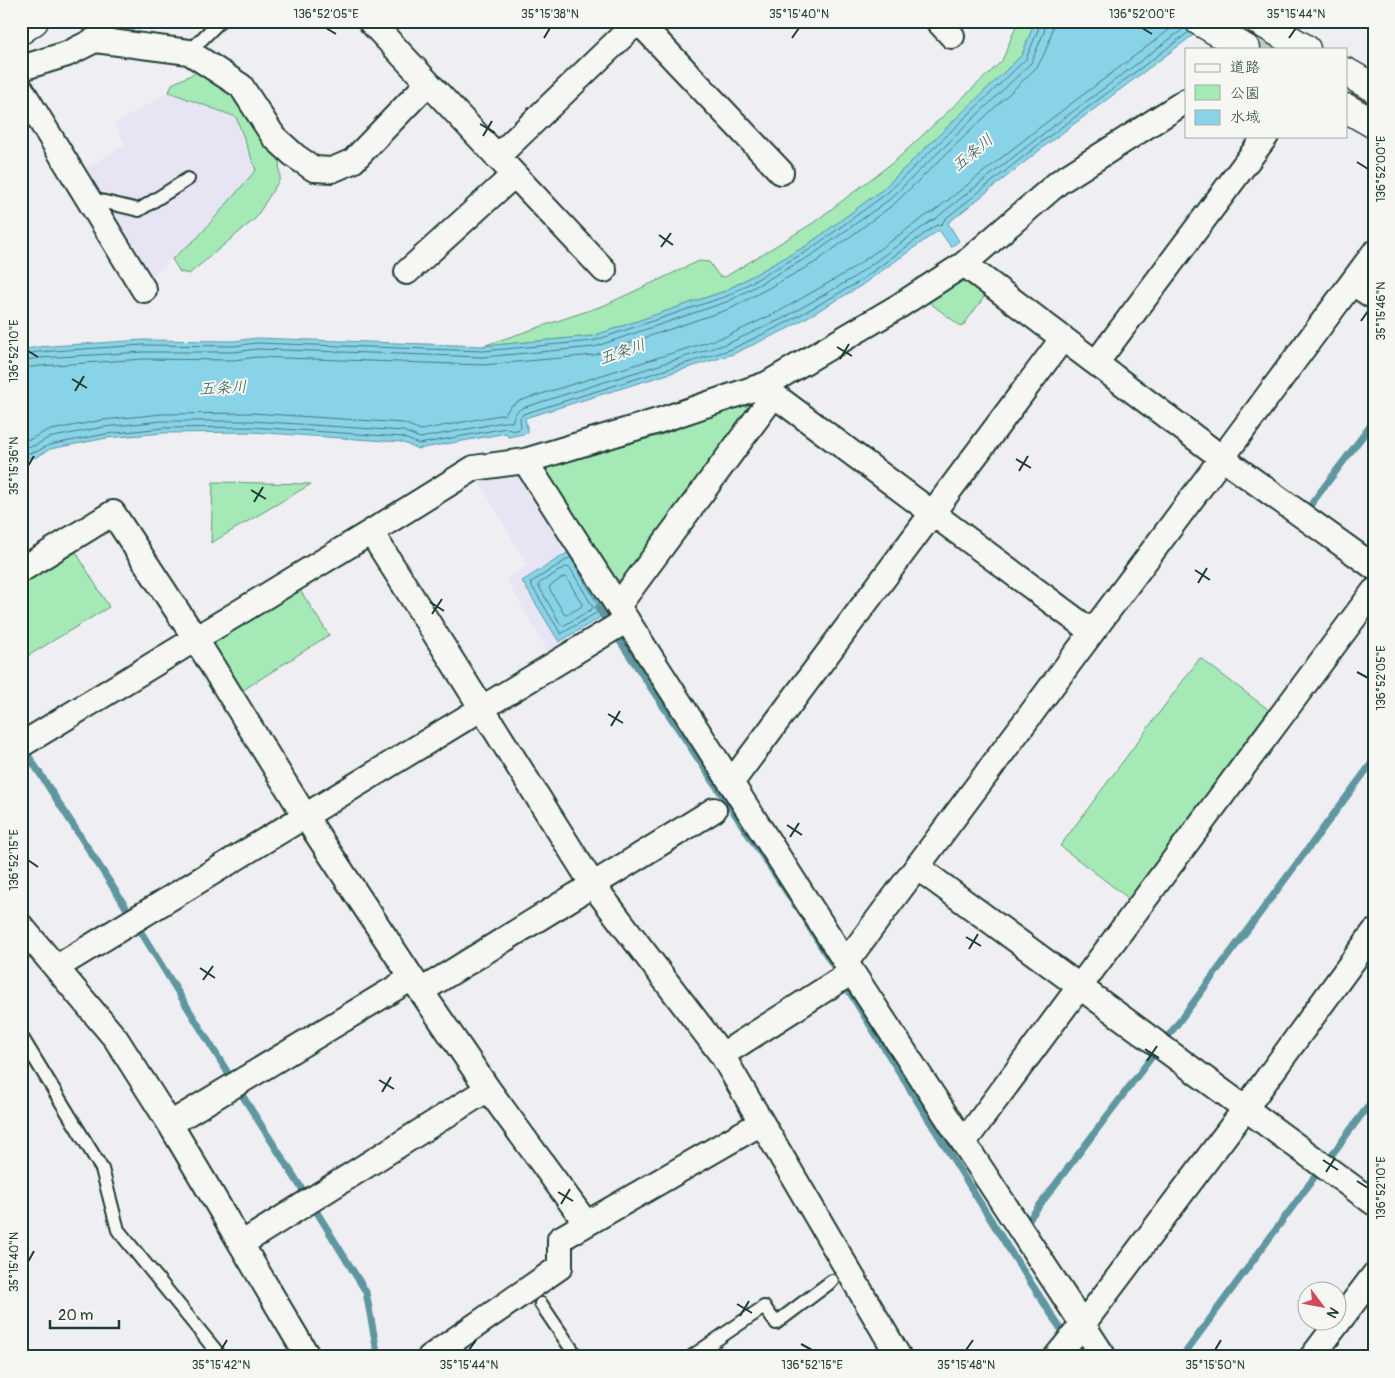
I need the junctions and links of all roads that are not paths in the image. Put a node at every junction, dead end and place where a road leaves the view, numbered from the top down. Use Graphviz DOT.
graph roads {
  1 [pos="34,21"];
  2 [pos="220,21"];
  3 [pos="370,21"];
  4 [pos="1199,21"];
  5 [pos="640,22"];
  6 [pos="1268,23"];
  7 [pos="21,30"];
  8 [pos="1239,45"];
  9 [pos="1305,48"];
  10 [pos="189,52"];
  11 [pos="21,66"];
  12 [pos="1348,73"];
  13 [pos="428,83"];
  14 [pos="1374,88"];
  15 [pos="21,89"];
  16 [pos="1185,102"];
  17 [pos="1348,109"];
  18 [pos="1374,124"];
  19 [pos="1265,138"];
  20 [pos="497,157"];
  21 [pos="781,172"];
  22 [pos="514,174"];
  23 [pos="188,179"];
  24 [pos="88,198"];
  25 [pos="1374,253"];
  26 [pos="964,264"];
  27 [pos="604,270"];
  28 [pos="407,272"];
  29 [pos="1352,283"];
  30 [pos="144,290"];
  31 [pos="1374,297"];
  32 [pos="1063,338"];
  33 [pos="1096,363"];
  34 [pos="770,390"];
  35 [pos="1222,458"];
  36 [pos="525,461"];
  37 [pos="933,513"];
  38 [pos="371,532"];
  39 [pos="1374,567"];
  40 [pos="21,570"];
  41 [pos="1374,591"];
  42 [pos="617,619"];
  43 [pos="1092,632"];
  44 [pos="195,638"];
  45 [pos="483,708"];
  46 [pos="21,745"];
  47 [pos="732,783"];
  48 [pos="714,810"];
  49 [pos="305,816"];
  50 [pos="917,867"];
  51 [pos="593,885"];
  52 [pos="21,926"];
  53 [pos="1374,932"];
  54 [pos="57,967"];
  55 [pos="849,967"];
  56 [pos="417,985"];
  57 [pos="1080,986"];
  58 [pos="21,1036"];
  59 [pos="722,1055"];
  60 [pos="488,1089"];
  61 [pos="1245,1109"];
  62 [pos="761,1123"];
  63 [pos="170,1124"];
  64 [pos="964,1142"];
  65 [pos="1374,1203"];
  66 [pos="586,1223"];
  67 [pos="241,1244"];
  68 [pos="1374,1275"];
  69 [pos="832,1281"];
  70 [pos="541,1304"];
  71 [pos="1067,1345"];
  72 [pos="221,1357"];
  73 [pos="308,1357"];
  74 [pos="430,1357"];
  75 [pos="577,1357"];
  76 [pos="691,1357"];
  77 [pos="899,1357"];
  78 [pos="1104,1357"];
  79 [pos="1312,1357"];
  1 -- 7 [label="main road"];
  2 -- 10 [label="lane"];
  3 -- 13 [label="street"];
  4 -- 8 [label="main road"];
  5 -- 20 [label="street"];
  5 -- 21 [label="street"];
  6 -- 9 [label="main road"];
  10 -- 11 [label="street"];
  10 -- 13 [label="street"];
  12 -- 14 [label="main road"];
  13 -- 20 [label="street"];
  15 -- 24 [label="street"];
  16 -- 26 [label="street"];
  17 -- 18 [label="main road"];
  19 -- 33 [label="street"];
  20 -- 22 [label="street"];
  22 -- 27 [label="street"];
  22 -- 28 [label="street"];
  23 -- 24 [label="lane"];
  24 -- 30 [label="street"];
  25 -- 29 [label="street"];
  26 -- 32 [label="street"];
  26 -- 34 [label="street"];
  29 -- 31 [label="street"];
  29 -- 35 [label="street"];
  32 -- 33 [label="street"];
  32 -- 37 [label="street"];
  33 -- 35 [label="street"];
  34 -- 36 [label="street"];
  34 -- 37 [label="street"];
  34 -- 42 [label="street"];
  35 -- 39 [label="street"];
  35 -- 43 [label="street"];
  36 -- 38 [label="street"];
  36 -- 42 [label="street"];
  37 -- 43 [label="street"];
  37 -- 47 [label="street"];
  38 -- 44 [label="street"];
  38 -- 45 [label="street"];
  40 -- 44 [label="street"];
  41 -- 57 [label="street"];
  42 -- 45 [label="street"];
  42 -- 47 [label="street"];
  43 -- 50 [label="street"];
  44 -- 46 [label="street"];
  44 -- 49 [label="street"];
  45 -- 49 [label="street"];
  45 -- 51 [label="street"];
  47 -- 55 [label="street"];
  48 -- 51 [label="street"];
  49 -- 54 [label="street"];
  49 -- 56 [label="street"];
  50 -- 55 [label="street"];
  50 -- 57 [label="street"];
  51 -- 56 [label="street"];
  51 -- 59 [label="street"];
  52 -- 54 [label="street"];
  53 -- 61 [label="street"];
  54 -- 63 [label="street"];
  55 -- 59 [label="street"];
  55 -- 64 [label="street"];
  56 -- 60 [label="street"];
  56 -- 63 [label="street"];
  57 -- 61 [label="street"];
  57 -- 64 [label="street"];
  58 -- 72 [label="lane"];
  59 -- 62 [label="street"];
  60 -- 66 [label="street"];
  60 -- 67 [label="street"];
  61 -- 65 [label="street"];
  61 -- 71 [label="street"];
  62 -- 66 [label="street"];
  62 -- 77 [label="street"];
  63 -- 67 [label="street"];
  64 -- 71 [label="street"];
  66 -- 74 [label="street"];
  67 -- 73 [label="street"];
  68 -- 79 [label="street"];
  69 -- 76 [label="lane"];
  70 -- 75 [label="lane"];
  71 -- 78 [label="street"];
}
